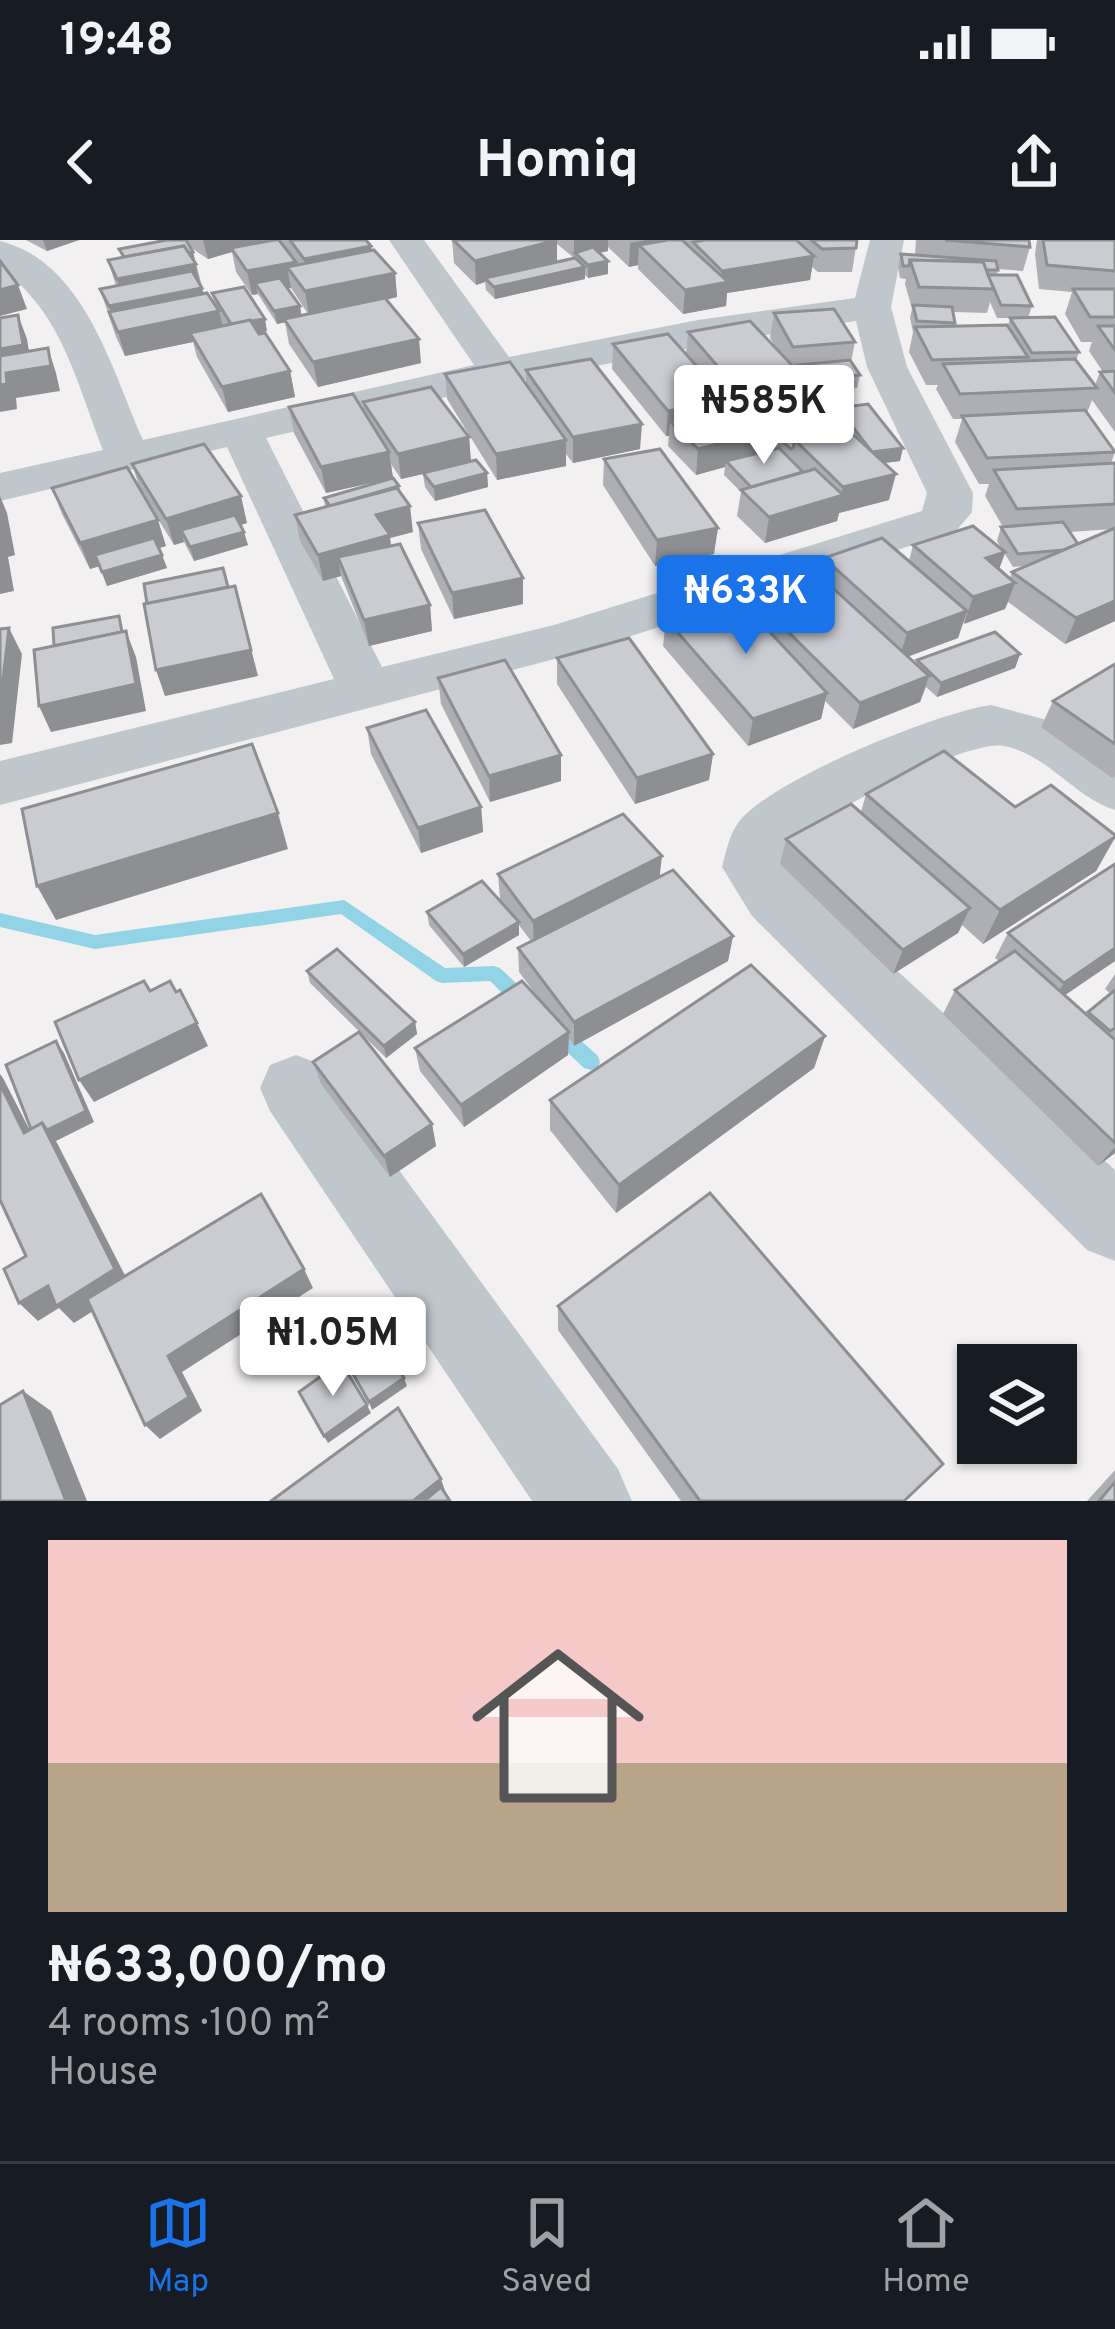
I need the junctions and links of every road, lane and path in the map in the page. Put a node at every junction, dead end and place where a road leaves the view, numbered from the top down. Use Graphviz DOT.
graph roads {
  1 [pos="887,240"];
  2 [pos="424,242"];
  3 [pos="0,252"];
  4 [pos="872,308"];
  5 [pos="67,310"];
  6 [pos="22,319"];
  7 [pos="499,371"];
  8 [pos="240,429"];
  9 [pos="129,459"];
  10 [pos="0,487"];
  11 [pos="367,691"];
  12 [pos="0,783"];
  13 [pos="1115,788"];
  14 [pos="296,1088"];
  15 [pos="1115,1222"];
  16 [pos="586,1501"];
  1 -- 4 [label="street"];
  2 -- 7 [label="street"];
  3 -- 5 [label="street"];
  4 -- 7 [label="street"];
  4 -- 11 [label="street"];
  5 -- 6 [label="street"];
  5 -- 9 [label="street"];
  7 -- 8 [label="street"];
  8 -- 9 [label="street"];
  8 -- 11 [label="street"];
  9 -- 10 [label="street"];
  11 -- 12 [label="street"];
  13 -- 15 [label="street"];
  14 -- 16 [label="street"];
}
